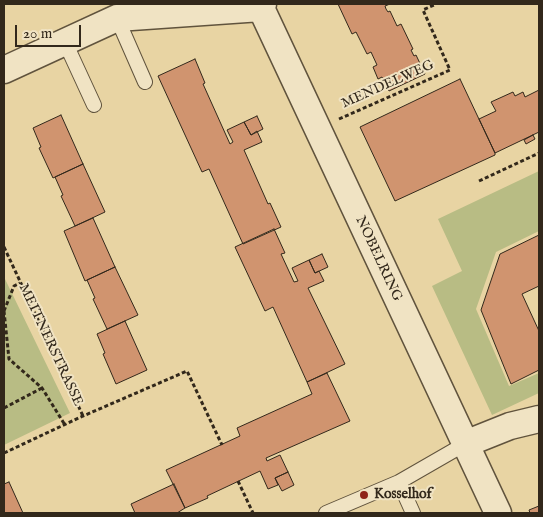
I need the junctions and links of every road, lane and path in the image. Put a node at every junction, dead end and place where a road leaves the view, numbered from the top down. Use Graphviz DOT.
graph roads {
  1 [pos="436,4"];
  2 [pos="262,6"];
  3 [pos="118,18"];
  4 [pos="64,42"];
  5 [pos="4,70"];
  6 [pos="145,82"];
  7 [pos="94,105"];
  8 [pos="317,128"];
  9 [pos="539,153"];
  10 [pos="480,181"];
  11 [pos="4,247"];
  12 [pos="20,283"];
  13 [pos="4,312"];
  14 [pos="42,388"];
  15 [pos="4,408"];
  16 [pos="83,416"];
  17 [pos="539,419"];
  18 [pos="65,425"];
  19 [pos="466,444"];
  20 [pos="222,445"];
  21 [pos="4,453"];
  22 [pos="238,481"];
  23 [pos="399,482"];
  24 [pos="253,513"];
  25 [pos="326,513"];
  26 [pos="413,513"];
  27 [pos="498,513"];
  1 -- 8 [label="path, MENDELWEG"];
  2 -- 3 [label="street"];
  2 -- 8 [label="street, NOBELRING"];
  3 -- 4 [label="street"];
  3 -- 6 [label="lane"];
  4 -- 5 [label="street"];
  4 -- 7 [label="lane"];
  8 -- 19 [label="street, NOBELRING"];
  9 -- 10 [label="path"];
  11 -- 12 [label="path, MEITNERSTRASSE"];
  12 -- 13 [label="path"];
  12 -- 16 [label="path, MEITNERSTRASSE"];
  13 -- 14 [label="path"];
  14 -- 15 [label="path"];
  14 -- 18 [label="path"];
  16 -- 18 [label="path"];
  16 -- 20 [label="path"];
  17 -- 19 [label="street"];
  18 -- 21 [label="path"];
  19 -- 23 [label="lane"];
  19 -- 27 [label="street, NOBELRING"];
  22 -- 24 [label="path"];
  23 -- 25 [label="lane"];
  23 -- 26 [label="lane"];
}
